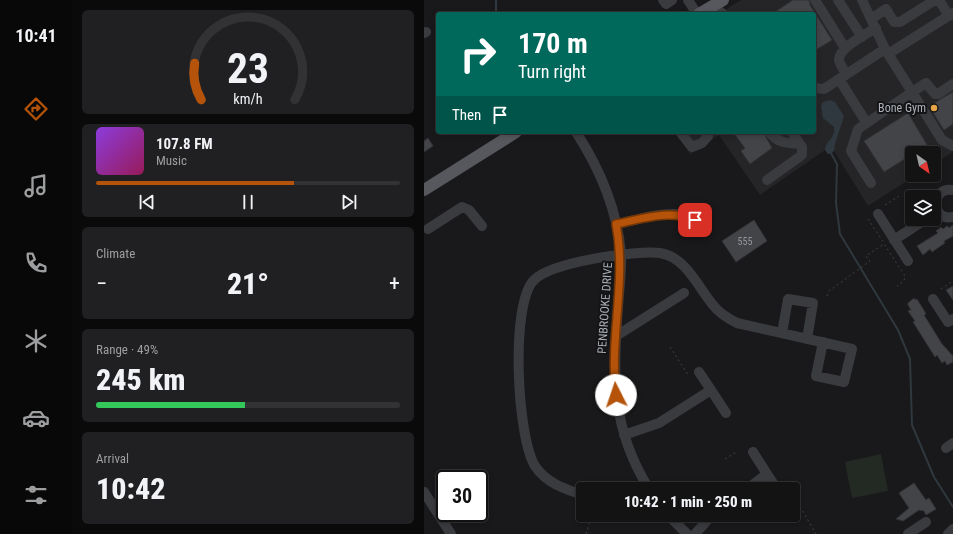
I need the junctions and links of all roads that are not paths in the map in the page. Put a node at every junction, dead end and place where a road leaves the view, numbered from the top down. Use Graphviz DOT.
graph roads {
  1 [pos="663,0"];
  2 [pos="672,0"];
  3 [pos="688,0"];
  4 [pos="815,0"];
  5 [pos="838,0"];
  6 [pos="935,0"];
  7 [pos="939,0"];
  8 [pos="863,1"];
  9 [pos="715,2"];
  10 [pos="697,12"];
  11 [pos="701,12"];
  12 [pos="721,12"];
  13 [pos="951,14"];
  14 [pos="873,23"];
  15 [pos="862,37"];
  16 [pos="845,48"];
  17 [pos="887,52"];
  18 [pos="843,77"];
  19 [pos="953,84"];
  20 [pos="816,88"];
  21 [pos="912,92"];
  22 [pos="866,122"];
  23 [pos="513,134"];
  24 [pos="577,134"];
  25 [pos="682,134"];
  26 [pos="708,134"];
  27 [pos="770,134"];
  28 [pos="793,134"];
  29 [pos="800,144"];
  30 [pos="953,146"];
  31 [pos="767,180"];
  32 [pos="871,183"];
  33 [pos="424,190"];
  34 [pos="953,190"];
  35 [pos="941,192"];
  36 [pos="878,214"];
  37 [pos="941,215"];
  38 [pos="953,217"];
  39 [pos="616,224"];
  40 [pos="482,226"];
  41 [pos="915,226"];
  42 [pos="425,228"];
  43 [pos="704,232"];
  44 [pos="894,240"];
  45 [pos="621,254"];
  46 [pos="908,261"];
  47 [pos="684,293"];
  48 [pos="933,299"];
  49 [pos="951,323"];
  50 [pos="782,333"];
  51 [pos="616,336"];
  52 [pos="807,339"];
  53 [pos="823,342"];
  54 [pos="699,372"];
  55 [pos="711,390"];
  56 [pos="726,413"];
  57 [pos="624,435"];
  58 [pos="753,452"];
  59 [pos="767,474"];
  60 [pos="645,482"];
  61 [pos="756,482"];
  62 [pos="772,482"];
  63 [pos="424,492"];
  64 [pos="576,492"];
  65 [pos="675,522"];
  66 [pos="706,522"];
  67 [pos="926,522"];
  68 [pos="953,529"];
  69 [pos="450,534"];
  70 [pos="687,534"];
  71 [pos="695,534"];
  72 [pos="908,534"];
  73 [pos="948,534"];
  1 -- 2 [label="street"];
  3 -- 10 [label="street"];
  4 -- 16 [label="street"];
  5 -- 15 [label="street"];
  6 -- 14 [label="street"];
  7 -- 13 [label="street"];
  8 -- 14 [label="street"];
  9 -- 11 [label="main road"];
  9 -- 12 [label="street"];
  13 -- 17 [label="street"];
  14 -- 15 [label="street"];
  14 -- 17 [label="street"];
  15 -- 16 [label="street"];
  16 -- 18 [label="street"];
  17 -- 18 [label="street"];
  17 -- 21 [label="street"];
  18 -- 20 [label="street"];
  18 -- 22 [label="street"];
  19 -- 21 [label="street"];
  21 -- 22 [label="street"];
  21 -- 30 [label="street"];
  22 -- 32 [label="street"];
  23 -- 33 [label="main road"];
  24 -- 39 [label="street, PENBROOKE DRIVE"];
  25 -- 26 [label="street"];
  27 -- 29 [label="street"];
  28 -- 29 [label="street"];
  29 -- 31 [label="street"];
  34 -- 35 [label="street"];
  36 -- 44 [label="street"];
  37 -- 38 [label="street"];
  39 -- 43 [label="street"];
  39 -- 45 [label="street, PENBROOKE DRIVE"];
  40 -- 42 [label="street"];
  41 -- 44 [label="street"];
  44 -- 46 [label="street"];
  45 -- 50 [label="street"];
  45 -- 51 [label="street, PENBROOKE DRIVE"];
  45 -- 64 [label="street"];
  47 -- 51 [label="street"];
  48 -- 49 [label="street"];
  50 -- 52 [label="street"];
  50 -- 52 [label="street"];
  51 -- 57 [label="street, PENBROOKE DRIVE"];
  52 -- 53 [label="street"];
  53 -- 53 [label="street"];
  54 -- 55 [label="street"];
  55 -- 56 [label="street"];
  55 -- 57 [label="street"];
  57 -- 60 [label="street, PENBROOKE DRIVE"];
  58 -- 59 [label="street"];
  59 -- 61 [label="street"];
  59 -- 62 [label="street"];
  63 -- 69 [label="street"];
  65 -- 70 [label="street"];
  66 -- 71 [label="street"];
  67 -- 72 [label="street"];
  68 -- 73 [label="street"];
}
